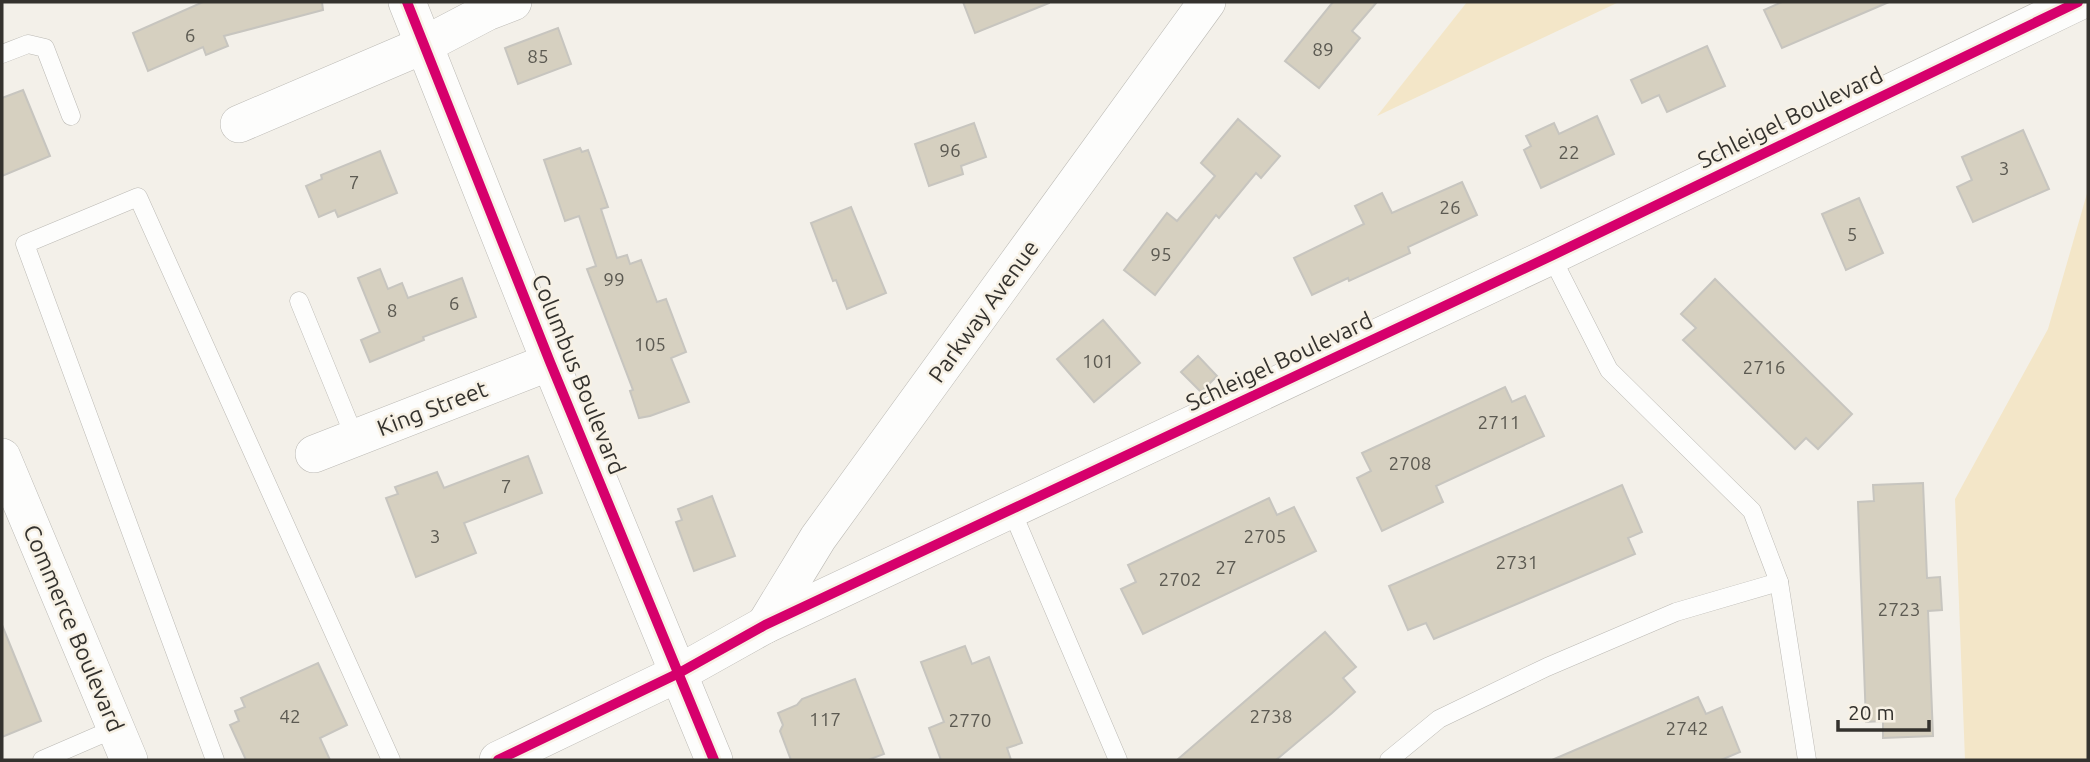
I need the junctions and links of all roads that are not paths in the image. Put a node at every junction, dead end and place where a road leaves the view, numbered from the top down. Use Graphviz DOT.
graph roads {
  1 [pos="407,2"];
  2 [pos="513,2"];
  3 [pos="1207,2"];
  4 [pos="2078,2"];
  5 [pos="424,45"];
  6 [pos="2,54"];
  7 [pos="71,116"];
  8 [pos="239,124"];
  9 [pos="1552,256"];
  10 [pos="299,301"];
  11 [pos="551,362"];
  12 [pos="355,439"];
  13 [pos="314,454"];
  14 [pos="2,457"];
  15 [pos="1011,509"];
  16 [pos="1779,582"];
  17 [pos="765,625"];
  18 [pos="679,673"];
  19 [pos="123,744"];
  20 [pos="42,760"];
  21 [pos="215,760"];
  22 [pos="391,760"];
  23 [pos="498,760"];
  24 [pos="714,760"];
  25 [pos="1118,760"];
  26 [pos="1390,760"];
  27 [pos="1807,760"];
  1 -- 5 [label="street, Columbus Boulevard"];
  2 -- 5 [label="street"];
  3 -- 17 [label="street, Parkway Avenue"];
  4 -- 9 [label="street, Schleigel Boulevard"];
  5 -- 8 [label="street"];
  5 -- 11 [label="street, Columbus Boulevard"];
  6 -- 7 [label="lane"];
  9 -- 15 [label="street, Schleigel Boulevard"];
  9 -- 16 [label="lane"];
  10 -- 12 [label="lane"];
  11 -- 12 [label="street, King Street"];
  11 -- 18 [label="street, Columbus Boulevard"];
  12 -- 13 [label="street, King Street"];
  14 -- 19 [label="street, Commerce Boulevard"];
  15 -- 17 [label="street, Schleigel Boulevard"];
  15 -- 25 [label="lane"];
  16 -- 26 [label="lane"];
  16 -- 27 [label="lane"];
  17 -- 18 [label="street, Schleigel Boulevard"];
  18 -- 23 [label="street, Schleigel Boulevard"];
  18 -- 24 [label="street, Columbus Boulevard"];
  19 -- 20 [label="lane"];
  21 -- 22 [label="lane"];
}
